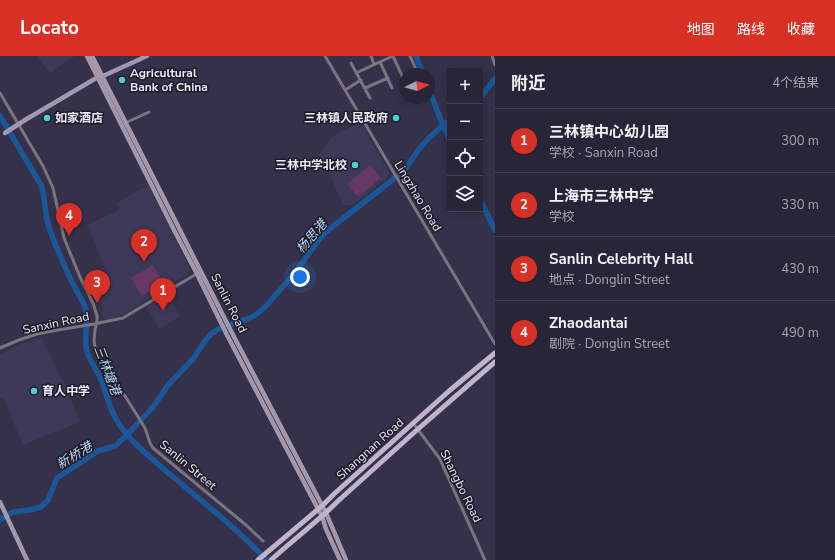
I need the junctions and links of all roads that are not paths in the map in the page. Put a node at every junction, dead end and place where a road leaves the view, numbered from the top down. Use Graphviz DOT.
graph roads {
  1 [pos="87,56"];
  2 [pos="92,56"];
  3 [pos="147,56"];
  4 [pos="325,56"];
  5 [pos="371,56"];
  6 [pos="393,56"];
  7 [pos="410,56"];
  8 [pos="492,56"];
  9 [pos="380,62"];
  10 [pos="351,63"];
  11 [pos="374,64"];
  12 [pos="495,65"];
  13 [pos="415,68"];
  14 [pos="399,69"];
  15 [pos="356,73"];
  16 [pos="100,77"];
  17 [pos="388,78"];
  18 [pos="361,80"];
  19 [pos="365,88"];
  20 [pos="392,88"];
  21 [pos="345,90"];
  22 [pos="0,93"];
  23 [pos="370,98"];
  24 [pos="149,112"];
  25 [pos="125,123"];
  26 [pos="0,136"];
  27 [pos="199,272"];
  28 [pos="95,324"];
  29 [pos="495,344"];
  30 [pos="0,348"];
  31 [pos="495,353"];
  32 [pos="495,362"];
  33 [pos="413,423"];
  34 [pos="418,429"];
  35 [pos="0,502"];
  36 [pos="320,507"];
  37 [pos="324,515"];
  38 [pos="263,541"];
  39 [pos="27,560"];
  40 [pos="258,560"];
  41 [pos="271,560"];
  42 [pos="340,560"];
  43 [pos="346,560"];
  44 [pos="485,560"];
  1 -- 16 [label="main road, Sanlin Road"];
  2 -- 16 [label="main road, Sanlin Road"];
  3 -- 16 [label="main road"];
  4 -- 21 [label="street, Lingzhao Road"];
  5 -- 11 [label="street"];
  6 -- 9 [label="street"];
  6 -- 14 [label="street"];
  7 -- 13 [label="street"];
  8 -- 12 [label="street"];
  9 -- 11 [label="street"];
  9 -- 17 [label="street"];
  10 -- 15 [label="street"];
  11 -- 15 [label="street"];
  15 -- 18 [label="street"];
  16 -- 25 [label="main road, Sanlin Road"];
  16 -- 26 [label="main road, bridge"];
  16 -- 27 [label="main road, Sanlin Road"];
  17 -- 19 [label="street"];
  17 -- 20 [label="street"];
  18 -- 19 [label="street"];
  18 -- 21 [label="street"];
  19 -- 23 [label="street"];
  21 -- 29 [label="street, Lingzhao Road"];
  22 -- 28 [label="street, Sanlin Street"];
  24 -- 25 [label="street"];
  25 -- 27 [label="main road, Sanlin Road"];
  27 -- 28 [label="street, Sanxin Road"];
  27 -- 36 [label="main road, Sanlin Road"];
  28 -- 30 [label="street, Sanxin Road"];
  28 -- 38 [label="street, Sanlin Street"];
  31 -- 33 [label="main road, Shangnan Road"];
  32 -- 34 [label="main road, Shangnan Road"];
  33 -- 34 [label="street, Shangbo Road"];
  33 -- 36 [label="main road, Shangnan Road"];
  34 -- 37 [label="main road, Shangnan Road"];
  34 -- 44 [label="street, Shangbo Road"];
  35 -- 39 [label="main road"];
  36 -- 37 [label="main road, Sanlin Road"];
  36 -- 40 [label="main road, Shangnan Road"];
  37 -- 41 [label="main road, Shangnan Road"];
  37 -- 42 [label="main road, Sanlin Road"];
  37 -- 43 [label="main road, Sanlin Road"];
}
